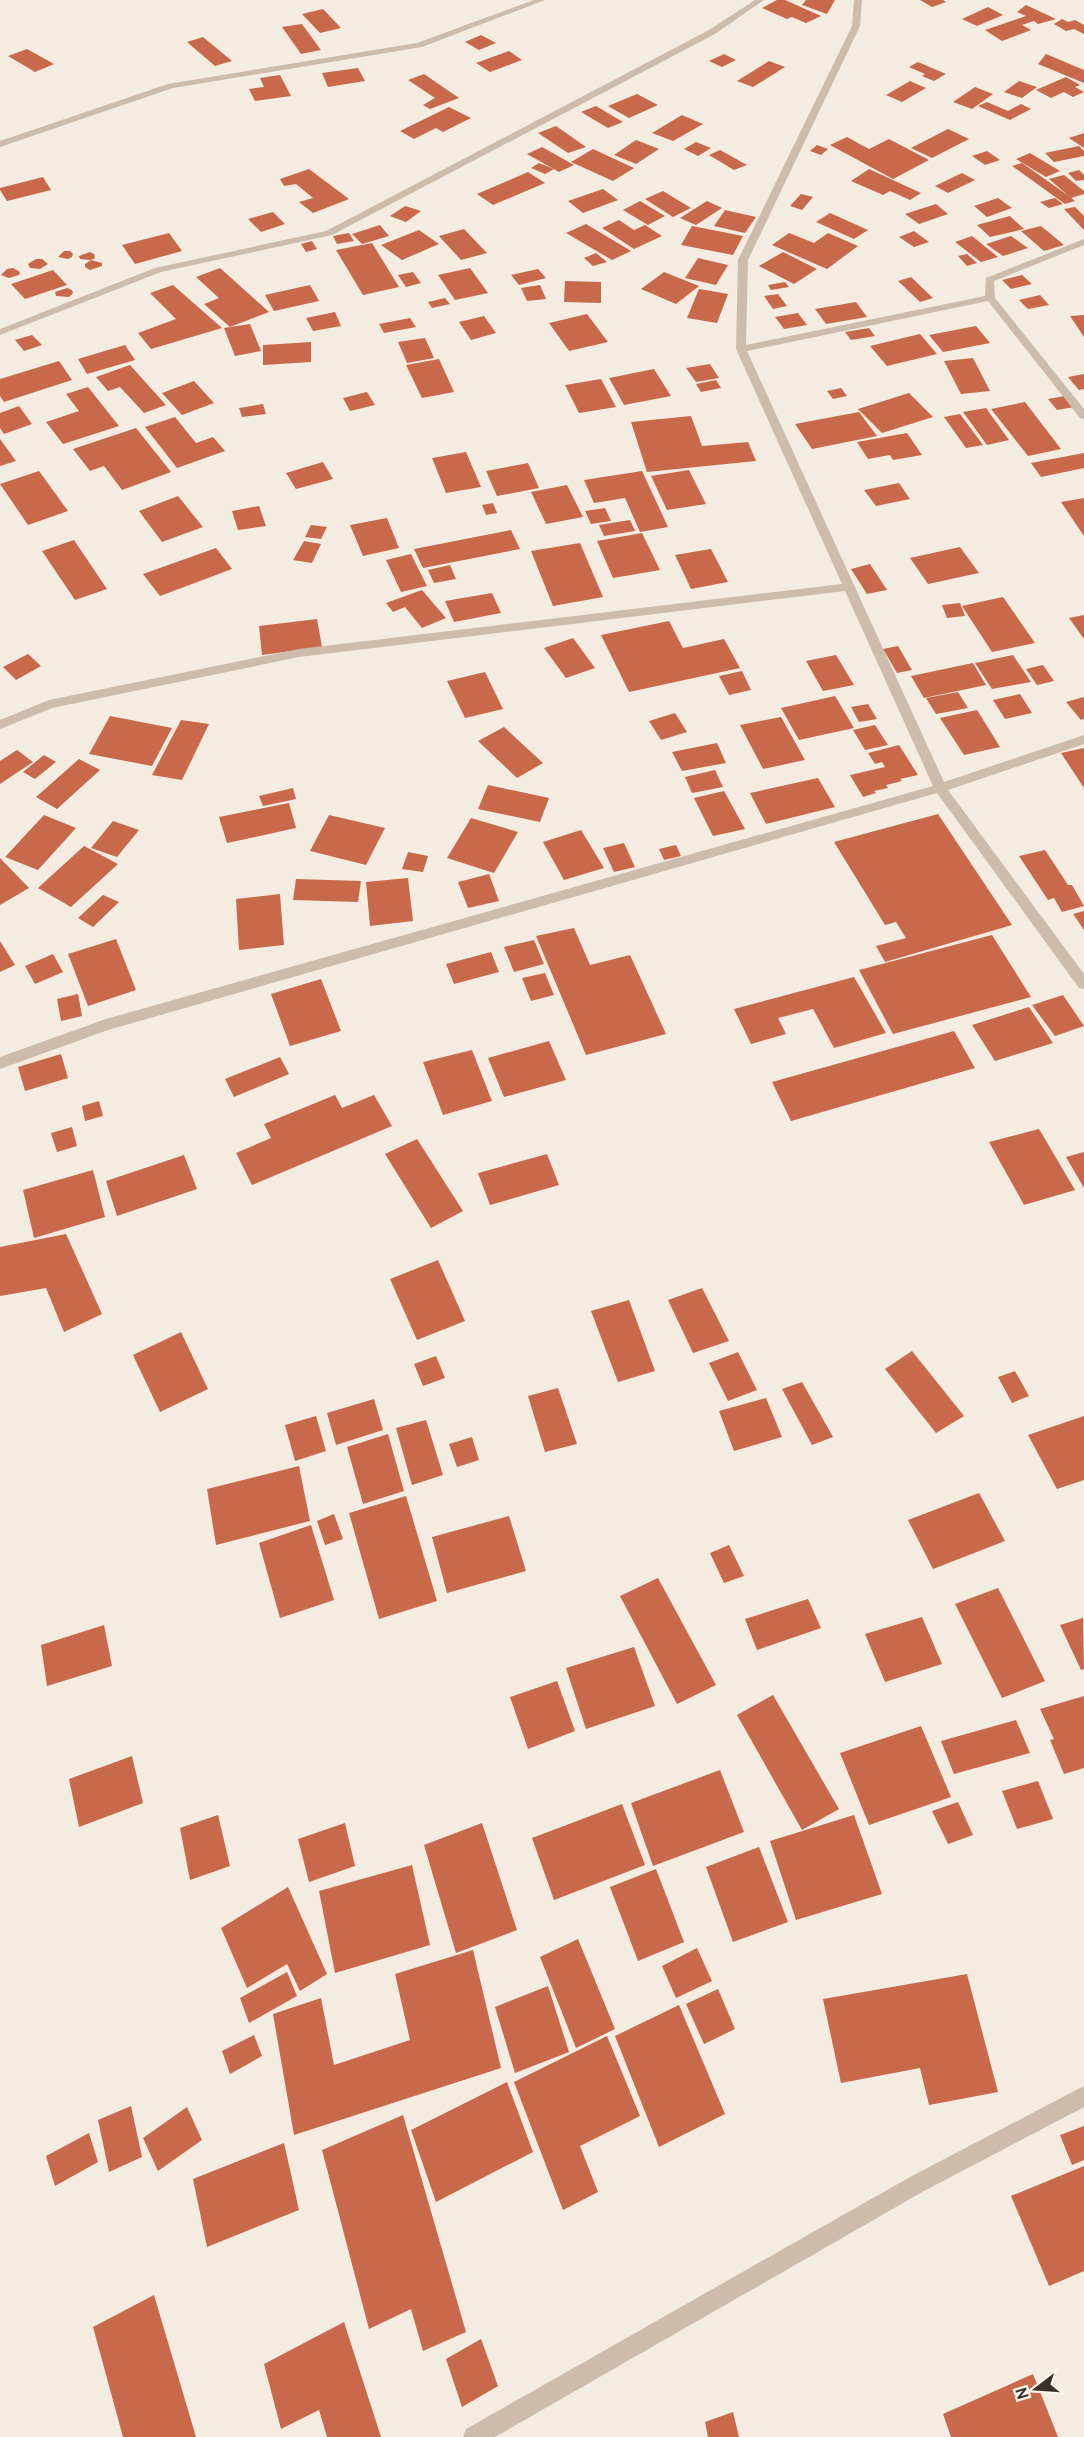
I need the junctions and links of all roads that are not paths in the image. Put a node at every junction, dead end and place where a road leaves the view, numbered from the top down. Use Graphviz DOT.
graph roads {
  1 [pos="541,0"];
  2 [pos="760,0"];
  3 [pos="858,0"];
  4 [pos="0,144"];
  5 [pos="1084,242"];
  6 [pos="990,298"];
  7 [pos="0,332"];
  8 [pos="741,349"];
  9 [pos="1084,416"];
  10 [pos="849,587"];
  11 [pos="0,725"];
  12 [pos="1084,739"];
  13 [pos="940,788"];
  14 [pos="1084,984"];
  15 [pos="0,1063"];
  16 [pos="1084,2096"];
  17 [pos="474,2437"];
  1 -- 4 [label="street"];
  2 -- 7 [label="street"];
  3 -- 8 [label="street"];
  5 -- 6 [label="street"];
  6 -- 8 [label="street"];
  6 -- 9 [label="street"];
  8 -- 10 [label="street"];
  10 -- 11 [label="street"];
  10 -- 13 [label="street"];
  12 -- 13 [label="street"];
  13 -- 14 [label="street"];
  13 -- 15 [label="street"];
  16 -- 17 [label="street"];
}
